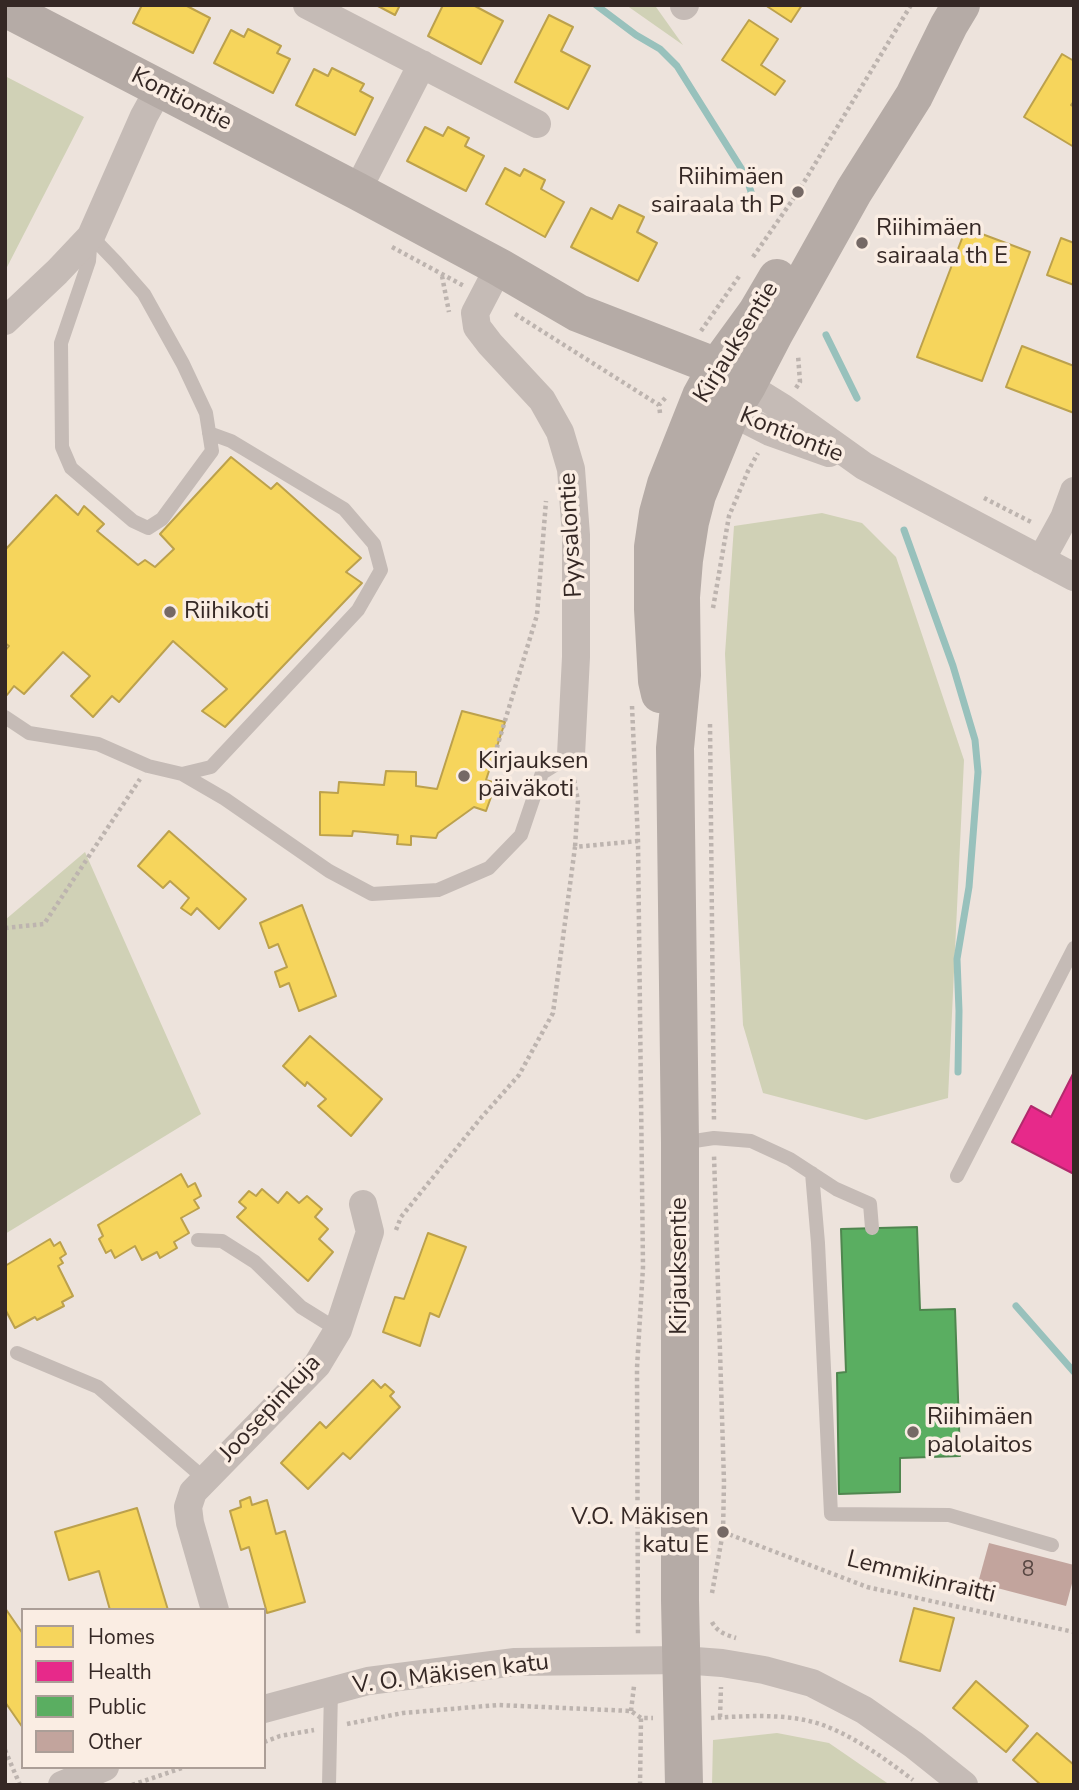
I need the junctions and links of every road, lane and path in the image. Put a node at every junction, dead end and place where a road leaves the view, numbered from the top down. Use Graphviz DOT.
graph roads {
  1 [pos="307,5"];
  2 [pos="911,5"];
  3 [pos="5,8"];
  4 [pos="955,15"];
  5 [pos="422,64"];
  6 [pos="159,89"];
  7 [pos="537,124"];
  8 [pos="357,191"];
  9 [pos="91,236"];
  10 [pos="384,243"];
  11 [pos="442,275"];
  12 [pos="491,281"];
  13 [pos="451,320"];
  14 [pos="5,321"];
  15 [pos="800,382"];
  16 [pos="703,386"];
  17 [pos="805,388"];
  18 [pos="661,418"];
  19 [pos="209,433"];
  20 [pos="748,471"];
  21 [pos="1074,491"];
  22 [pos="547,497"];
  23 [pos="984,498"];
  24 [pos="1055,535"];
  25 [pos="1041,560"];
  26 [pos="1074,577"];
  27 [pos="711,620"];
  28 [pos="631,698"];
  29 [pos="710,715"];
  30 [pos="5,717"];
  31 [pos="571,755"];
  32 [pos="148,766"];
  33 [pos="542,773"];
  34 [pos="182,774"];
  35 [pos="638,841"];
  36 [pos="575,847"];
  37 [pos="5,928"];
  38 [pos="1074,948"];
  39 [pos="697,1141"];
  40 [pos="812,1172"];
  41 [pos="957,1176"];
  42 [pos="363,1204"];
  43 [pos="872,1228"];
  44 [pos="198,1240"];
  45 [pos="392,1241"];
  46 [pos="338,1330"];
  47 [pos="17,1353"];
  48 [pos="205,1479"];
  49 [pos="723,1532"];
  50 [pos="1052,1545"];
  51 [pos="710,1604"];
  52 [pos="214,1608"];
  53 [pos="710,1617"];
  54 [pos="1074,1632"];
  55 [pos="723,1634"];
  56 [pos="682,1660"];
  57 [pos="637,1661"];
  58 [pos="331,1689"];
  59 [pos="266,1708"];
  60 [pos="631,1711"];
  61 [pos="641,1718"];
  62 [pos="683,1719"];
  63 [pos="330,1727"];
  64 [pos="266,1741"];
  65 [pos="5,1750"];
  66 [pos="101,1769"];
  67 [pos="180,1769"];
  68 [pos="72,1783"];
  69 [pos="20,1785"];
  70 [pos="132,1785"];
  71 [pos="329,1785"];
  72 [pos="640,1785"];
  73 [pos="684,1785"];
  74 [pos="920,1785"];
  75 [pos="964,1785"];
  1 -- 5 [label="street"];
  2 -- 16 [label="path"];
  3 -- 6 [label="street, Kontiontie"];
  4 -- 16 [label="street, Kirjauksentie"];
  5 -- 7 [label="street"];
  5 -- 8 [label="street"];
  6 -- 8 [label="street, Kontiontie"];
  6 -- 9 [label="street"];
  8 -- 12 [label="street, Kontiontie"];
  9 -- 14 [label="street"];
  9 -- 19 [label="lane"];
  9 -- 19 [label="lane"];
  10 -- 11 [label="path"];
  11 -- 12 [label="path"];
  11 -- 13 [label="path"];
  12 -- 16 [label="path"];
  12 -- 16 [label="street, Kontiontie"];
  12 -- 31 [label="street, Pyysalontie"];
  15 -- 17 [label="path"];
  16 -- 18 [label="path"];
  16 -- 25 [label="street, Kontiontie"];
  16 -- 39 [label="street, Kirjauksentie"];
  19 -- 34 [label="lane"];
  20 -- 27 [label="path"];
  21 -- 24 [label="street"];
  22 -- 33 [label="path"];
  23 -- 24 [label="path"];
  24 -- 25 [label="street"];
  25 -- 26 [label="street, Kontiontie"];
  28 -- 35 [label="path"];
  29 -- 39 [label="path"];
  30 -- 32 [label="lane"];
  31 -- 33 [label="lane"];
  32 -- 34 [label="lane"];
  32 -- 37 [label="path"];
  33 -- 34 [label="lane"];
  33 -- 36 [label="path"];
  35 -- 36 [label="path"];
  35 -- 57 [label="path"];
  36 -- 45 [label="path"];
  38 -- 41 [label="lane"];
  39 -- 40 [label="lane"];
  39 -- 49 [label="path"];
  39 -- 56 [label="street, Kirjauksentie"];
  40 -- 43 [label="lane"];
  40 -- 50 [label="lane"];
  42 -- 46 [label="street, Joosepinkuja"];
  44 -- 46 [label="lane"];
  46 -- 48 [label="street, Joosepinkuja"];
  47 -- 48 [label="lane"];
  48 -- 52 [label="street, Joosepinkuja"];
  49 -- 51 [label="path"];
  49 -- 54 [label="path, Lemmikinraitti"];
  53 -- 55 [label="path"];
  56 -- 57 [label="street, V. O. Mäkisen katu"];
  56 -- 62 [label="street, Kirjauksentie"];
  56 -- 75 [label="street, V. O. Mäkisen katu"];
  57 -- 58 [label="street, V. O. Mäkisen katu"];
  57 -- 60 [label="path"];
  58 -- 59 [label="street, V. O. Mäkisen katu"];
  58 -- 63 [label="lane"];
  60 -- 61 [label="path"];
  60 -- 63 [label="path"];
  61 -- 62 [label="path"];
  61 -- 72 [label="path"];
  62 -- 73 [label="street, Kirjauksentie"];
  62 -- 74 [label="path"];
  63 -- 64 [label="path"];
  63 -- 71 [label="lane"];
  65 -- 69 [label="path"];
  66 -- 68 [label="street"];
  67 -- 70 [label="path"];
}
